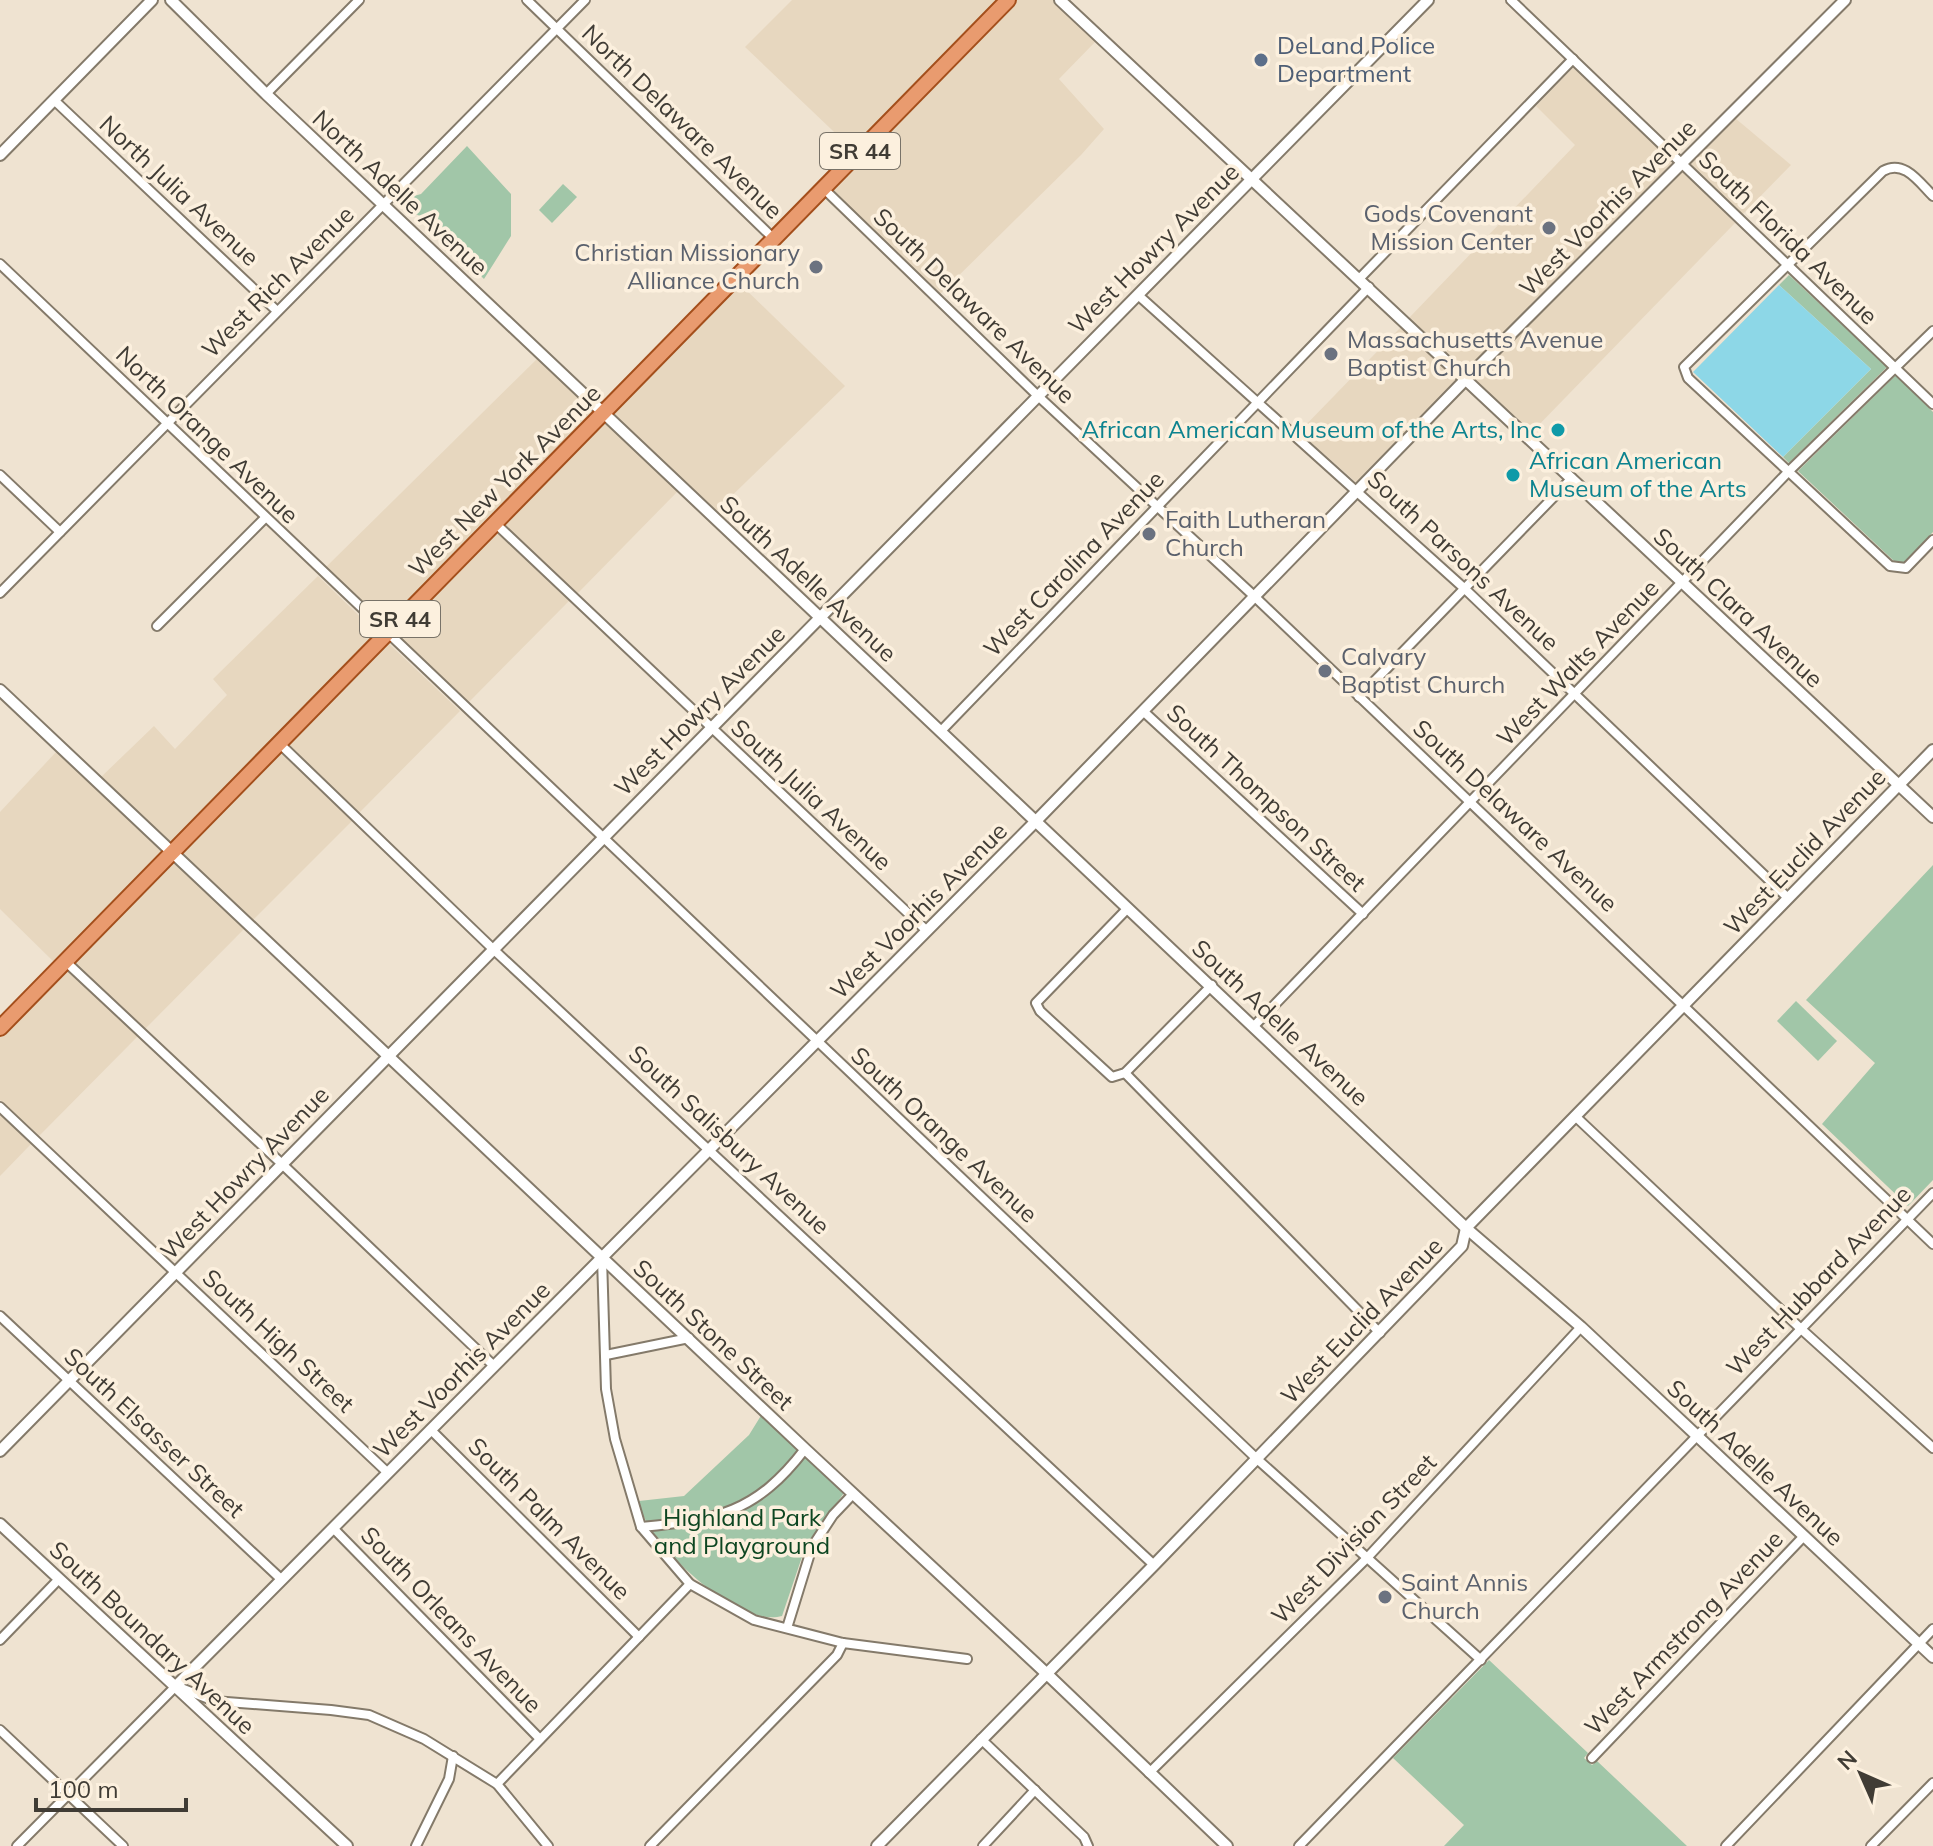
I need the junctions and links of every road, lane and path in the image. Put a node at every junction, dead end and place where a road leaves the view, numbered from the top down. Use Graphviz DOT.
graph roads {
  1 [pos="152,0"];
  2 [pos="171,0"];
  3 [pos="359,0"];
  4 [pos="527,0"];
  5 [pos="585,0"];
  6 [pos="1008,0"];
  7 [pos="1060,0"];
  8 [pos="1428,0"];
  9 [pos="1511,0"];
  10 [pos="1845,0"];
  11 [pos="557,29"];
  12 [pos="1573,59"];
  13 [pos="266,94"];
  14 [pos="54,100"];
  15 [pos="0,155"];
  16 [pos="1681,163"];
  17 [pos="1251,180"];
  18 [pos="823,188"];
  19 [pos="1933,196"];
  20 [pos="384,204"];
  21 [pos="774,239"];
  22 [pos="0,264"];
  23 [pos="1787,265"];
  24 [pos="1359,279"];
  25 [pos="1369,287"];
  26 [pos="1138,295"];
  27 [pos="277,311"];
  28 [pos="1933,331"];
  29 [pos="1895,368"];
  30 [pos="1466,379"];
  31 [pos="1038,396"];
  32 [pos="1258,402"];
  33 [pos="1933,404"];
  34 [pos="603,413"];
  35 [pos="166,423"];
  36 [pos="1790,470"];
  37 [pos="0,475"];
  38 [pos="1572,478"];
  39 [pos="1357,490"];
  40 [pos="1157,507"];
  41 [pos="265,518"];
  42 [pos="495,523"];
  43 [pos="60,532"];
  44 [pos="1933,540"];
  45 [pos="1682,584"];
  46 [pos="1465,589"];
  47 [pos="0,593"];
  48 [pos="1254,596"];
  49 [pos="819,618"];
  50 [pos="157,626"];
  51 [pos="386,634"];
  52 [pos="0,690"];
  53 [pos="1576,693"];
  54 [pos="1359,697"];
  55 [pos="1143,711"];
  56 [pos="711,728"];
  57 [pos="941,731"];
  58 [pos="279,743"];
  59 [pos="1933,750"];
  60 [pos="1898,784"];
  61 [pos="1471,802"];
  62 [pos="1933,817"];
  63 [pos="1037,820"];
  64 [pos="602,839"];
  65 [pos="172,853"];
  66 [pos="1788,898"];
  67 [pos="1128,908"];
  68 [pos="1363,914"];
  69 [pos="927,931"];
  70 [pos="493,949"];
  71 [pos="65,961"];
  72 [pos="1212,985"];
  73 [pos="1684,1004"];
  74 [pos="1255,1025"];
  75 [pos="0,1028"];
  76 [pos="816,1042"];
  77 [pos="389,1056"];
  78 [pos="1125,1073"];
  79 [pos="0,1107"];
  80 [pos="1575,1116"];
  81 [pos="710,1149"];
  82 [pos="282,1164"];
  83 [pos="1933,1193"];
  84 [pos="1907,1219"];
  85 [pos="1466,1228"];
  86 [pos="1933,1244"];
  87 [pos="602,1258"];
  88 [pos="176,1272"];
  89 [pos="0,1316"];
  90 [pos="1581,1327"];
  91 [pos="1800,1328"];
  92 [pos="1380,1333"];
  93 [pos="689,1338"];
  94 [pos="606,1355"];
  95 [pos="494,1366"];
  96 [pos="69,1381"];
  97 [pos="431,1430"];
  98 [pos="1697,1435"];
  99 [pos="1933,1448"];
  100 [pos="805,1449"];
  101 [pos="0,1451"];
  102 [pos="1257,1459"];
  103 [pos="388,1473"];
  104 [pos="853,1494"];
  105 [pos="0,1524"];
  106 [pos="641,1527"];
  107 [pos="333,1528"];
  108 [pos="1804,1536"];
  109 [pos="1367,1558"];
  110 [pos="1154,1565"];
  111 [pos="59,1579"];
  112 [pos="282,1580"];
  113 [pos="690,1584"];
  114 [pos="787,1628"];
  115 [pos="1933,1629"];
  116 [pos="639,1637"];
  117 [pos="0,1640"];
  118 [pos="843,1643"];
  119 [pos="1919,1644"];
  120 [pos="1933,1657"];
  121 [pos="967,1659"];
  122 [pos="1481,1660"];
  123 [pos="1047,1674"];
  124 [pos="176,1686"];
  125 [pos="0,1730"];
  126 [pos="540,1739"];
  127 [pos="981,1739"];
  128 [pos="453,1756"];
  129 [pos="1592,1758"];
  130 [pos="1149,1773"];
  131 [pos="1933,1783"];
  132 [pos="497,1784"];
  133 [pos="1035,1790"];
  134 [pos="68,1794"];
  135 [pos="17,1846"];
  136 [pos="123,1846"];
  137 [pos="347,1846"];
  138 [pos="416,1846"];
  139 [pos="548,1846"];
  140 [pos="650,1846"];
  141 [pos="877,1846"];
  142 [pos="983,1846"];
  143 [pos="1088,1846"];
  144 [pos="1227,1846"];
  145 [pos="1299,1846"];
  146 [pos="1726,1846"];
  147 [pos="1871,1846"];
  1 -- 14 [label="street"];
  2 -- 13 [label="street, North Adelle Avenue"];
  3 -- 13 [label="street"];
  4 -- 11 [label="street, North Delaware Avenue"];
  5 -- 11 [label="street, West Rich Avenue"];
  6 -- 18 [label="main road, West New York Avenue / SR 44"];
  7 -- 17 [label="street, South Clara Avenue"];
  8 -- 17 [label="street, West Howry Avenue"];
  9 -- 12 [label="street, South Florida Avenue"];
  10 -- 16 [label="street, West Voorhis Avenue"];
  11 -- 20 [label="street, West Rich Avenue"];
  11 -- 21 [label="street, North Delaware Avenue"];
  12 -- 16 [label="street, South Florida Avenue"];
  12 -- 24 [label="street"];
  13 -- 20 [label="street, North Adelle Avenue"];
  14 -- 15 [label="street"];
  14 -- 27 [label="street, North Julia Avenue"];
  16 -- 23 [label="street, South Florida Avenue"];
  16 -- 30 [label="street, West Voorhis Avenue"];
  17 -- 24 [label="street, South Clara Avenue"];
  17 -- 26 [label="street, West Howry Avenue"];
  18 -- 21 [label="main road, West New York Avenue / SR 44"];
  18 -- 31 [label="street, South Delaware Avenue"];
  19 -- 23 [label="street"];
  20 -- 27 [label="street, West Rich Avenue"];
  20 -- 34 [label="street, North Adelle Avenue"];
  21 -- 34 [label="main road, West New York Avenue / SR 44"];
  22 -- 35 [label="street, North Orange Avenue"];
  23 -- 29 [label="street, South Florida Avenue"];
  23 -- 36 [label="street"];
  24 -- 25 [label="street, South Clara Avenue"];
  25 -- 30 [label="street, South Clara Avenue"];
  25 -- 32 [label="street, West Carolina Avenue"];
  26 -- 31 [label="street, West Howry Avenue"];
  26 -- 32 [label="street, South Parsons Avenue"];
  27 -- 35 [label="street, West Rich Avenue"];
  28 -- 29 [label="street, West Walts Avenue"];
  29 -- 33 [label="street, South Florida Avenue"];
  29 -- 36 [label="street, West Walts Avenue"];
  30 -- 38 [label="street, South Clara Avenue"];
  30 -- 39 [label="street, West Voorhis Avenue"];
  31 -- 40 [label="street, South Delaware Avenue"];
  31 -- 49 [label="street, West Howry Avenue"];
  32 -- 39 [label="street, South Parsons Avenue"];
  32 -- 40 [label="street, West Carolina Avenue"];
  34 -- 42 [label="main road, West New York Avenue / SR 44"];
  34 -- 49 [label="street, South Adelle Avenue"];
  35 -- 41 [label="street, North Orange Avenue"];
  35 -- 43 [label="street, West Rich Avenue"];
  36 -- 44 [label="street"];
  36 -- 45 [label="street, West Walts Avenue"];
  37 -- 43 [label="street"];
  38 -- 45 [label="street, South Clara Avenue"];
  38 -- 46 [label="street"];
  39 -- 46 [label="street, South Parsons Avenue"];
  39 -- 48 [label="street, West Voorhis Avenue"];
  40 -- 48 [label="street, South Delaware Avenue"];
  40 -- 57 [label="street, West Carolina Avenue"];
  41 -- 50 [label="street"];
  41 -- 51 [label="street, North Orange Avenue"];
  42 -- 51 [label="main road, West New York Avenue / SR 44"];
  42 -- 56 [label="street, South Julia Avenue"];
  43 -- 47 [label="street, West Rich Avenue"];
  45 -- 53 [label="street, West Walts Avenue"];
  45 -- 60 [label="street, South Clara Avenue"];
  46 -- 53 [label="street, South Parsons Avenue"];
  46 -- 54 [label="street"];
  48 -- 54 [label="street, South Delaware Avenue"];
  48 -- 55 [label="street, West Voorhis Avenue"];
  49 -- 56 [label="street, West Howry Avenue"];
  49 -- 57 [label="street, South Adelle Avenue"];
  51 -- 58 [label="main road, West New York Avenue / SR 44"];
  51 -- 64 [label="street, South Orange Avenue"];
  52 -- 65 [label="street, South Stone Street"];
  53 -- 61 [label="street, West Walts Avenue"];
  53 -- 66 [label="street, South Parsons Avenue"];
  54 -- 61 [label="street, South Delaware Avenue"];
  55 -- 63 [label="street, West Voorhis Avenue"];
  55 -- 68 [label="street, South Thompson Street"];
  56 -- 64 [label="street, West Howry Avenue"];
  56 -- 69 [label="street, South Julia Avenue"];
  57 -- 63 [label="street, South Adelle Avenue"];
  58 -- 65 [label="main road, West New York Avenue / SR 44"];
  58 -- 70 [label="street, South Salisbury Avenue"];
  59 -- 60 [label="street, West Euclid Avenue"];
  60 -- 62 [label="street, South Clara Avenue"];
  60 -- 66 [label="street, West Euclid Avenue"];
  61 -- 68 [label="street, West Walts Avenue"];
  61 -- 73 [label="street, South Delaware Avenue"];
  63 -- 67 [label="street, South Adelle Avenue"];
  63 -- 69 [label="street, West Voorhis Avenue"];
  64 -- 70 [label="street, West Howry Avenue"];
  64 -- 76 [label="street, South Orange Avenue"];
  65 -- 71 [label="main road, West New York Avenue / SR 44"];
  65 -- 77 [label="street, South Stone Street"];
  66 -- 73 [label="street, West Euclid Avenue"];
  67 -- 72 [label="street, South Adelle Avenue"];
  67 -- 78 [label="street"];
  68 -- 74 [label="street, West Walts Avenue"];
  69 -- 76 [label="street, West Voorhis Avenue"];
  70 -- 77 [label="street, West Howry Avenue"];
  70 -- 81 [label="street, South Salisbury Avenue"];
  71 -- 75 [label="main road, West New York Avenue / SR 44"];
  71 -- 82 [label="street"];
  72 -- 74 [label="street, South Adelle Avenue"];
  72 -- 78 [label="street"];
  73 -- 80 [label="street, West Euclid Avenue"];
  73 -- 84 [label="street, South Delaware Avenue"];
  74 -- 85 [label="street, South Adelle Avenue"];
  76 -- 81 [label="street, West Voorhis Avenue"];
  76 -- 102 [label="street, South Orange Avenue"];
  77 -- 82 [label="street, West Howry Avenue"];
  77 -- 87 [label="street, South Stone Street"];
  78 -- 92 [label="street"];
  79 -- 88 [label="street, South High Street"];
  80 -- 85 [label="street, West Euclid Avenue"];
  80 -- 91 [label="street"];
  81 -- 87 [label="street, West Voorhis Avenue"];
  81 -- 110 [label="street, South Salisbury Avenue"];
  82 -- 88 [label="street, West Howry Avenue"];
  82 -- 95 [label="street"];
  83 -- 84 [label="street, West Hubbard Avenue"];
  84 -- 86 [label="street, South Delaware Avenue"];
  84 -- 91 [label="street, West Hubbard Avenue"];
  85 -- 90 [label="street, South Adelle Avenue"];
  85 -- 92 [label="street, West Euclid Avenue"];
  87 -- 93 [label="street, South Stone Street"];
  87 -- 94 [label="street"];
  87 -- 95 [label="street, West Voorhis Avenue"];
  88 -- 96 [label="street, West Howry Avenue"];
  88 -- 103 [label="street, South High Street"];
  89 -- 96 [label="street, South Elsasser Street"];
  90 -- 98 [label="street, South Adelle Avenue"];
  90 -- 109 [label="street, West Division Street"];
  91 -- 98 [label="street, West Hubbard Avenue"];
  91 -- 99 [label="street"];
  92 -- 102 [label="street, West Euclid Avenue"];
  93 -- 94 [label="street"];
  93 -- 100 [label="street, South Stone Street"];
  94 -- 106 [label="street"];
  95 -- 97 [label="street, West Voorhis Avenue"];
  96 -- 101 [label="street, West Howry Avenue"];
  96 -- 112 [label="street, South Elsasser Street"];
  97 -- 103 [label="street, West Voorhis Avenue"];
  97 -- 116 [label="street, South Palm Avenue"];
  98 -- 108 [label="street, South Adelle Avenue"];
  98 -- 122 [label="street, West Hubbard Avenue"];
  100 -- 104 [label="street, South Stone Street"];
  100 -- 106 [label="street"];
  102 -- 109 [label="street, South Orange Avenue"];
  102 -- 110 [label="street, West Euclid Avenue"];
  103 -- 107 [label="street, West Voorhis Avenue"];
  104 -- 114 [label="street"];
  104 -- 123 [label="street, South Stone Street"];
  105 -- 111 [label="street, South Boundary Avenue"];
  106 -- 113 [label="street"];
  107 -- 112 [label="street, West Voorhis Avenue"];
  107 -- 126 [label="street, South Orleans Avenue"];
  108 -- 119 [label="street, South Adelle Avenue"];
  108 -- 129 [label="street, West Armstrong Avenue"];
  109 -- 122 [label="street, South Orange Avenue"];
  109 -- 130 [label="street, West Division Street"];
  110 -- 123 [label="street, West Euclid Avenue"];
  111 -- 117 [label="street"];
  111 -- 124 [label="street, South Boundary Avenue"];
  112 -- 124 [label="street, West Voorhis Avenue"];
  113 -- 114 [label="street"];
  113 -- 116 [label="street"];
  114 -- 118 [label="street"];
  115 -- 119 [label="street"];
  116 -- 126 [label="street"];
  118 -- 121 [label="street"];
  118 -- 140 [label="street"];
  119 -- 120 [label="street, South Adelle Avenue"];
  119 -- 146 [label="street"];
  122 -- 145 [label="street, West Hubbard Avenue"];
  123 -- 127 [label="street, West Euclid Avenue"];
  123 -- 130 [label="street, South Stone Street"];
  124 -- 128 [label="street"];
  124 -- 134 [label="street, West Voorhis Avenue"];
  124 -- 137 [label="street, South Boundary Avenue"];
  125 -- 134 [label="street"];
  126 -- 132 [label="street"];
  127 -- 133 [label="street"];
  127 -- 141 [label="street, West Euclid Avenue"];
  128 -- 132 [label="street"];
  128 -- 138 [label="street"];
  130 -- 144 [label="street, South Stone Street"];
  131 -- 147 [label="street"];
  132 -- 139 [label="street"];
  133 -- 142 [label="street"];
  133 -- 143 [label="street"];
  134 -- 135 [label="street, West Voorhis Avenue"];
  134 -- 136 [label="street"];
}
